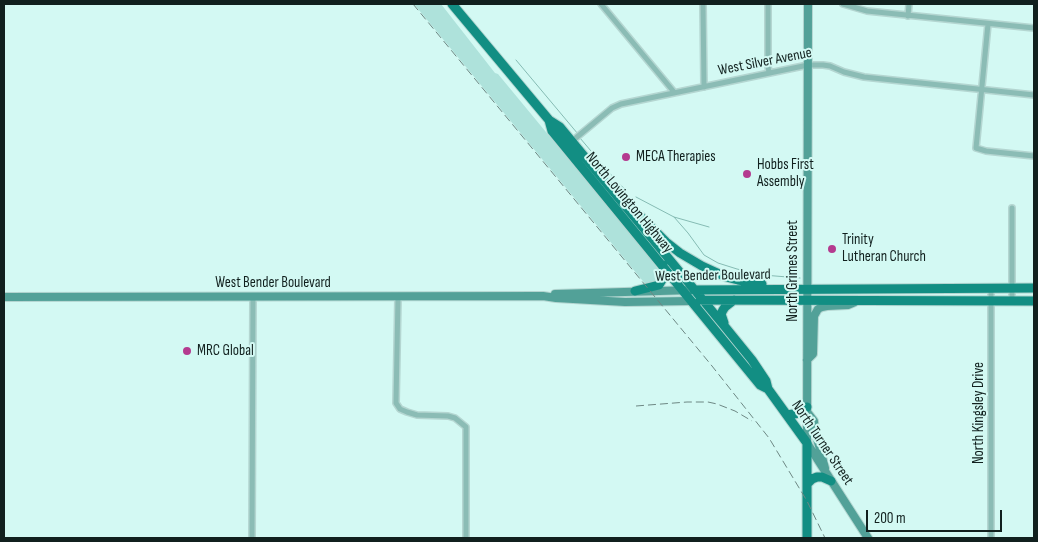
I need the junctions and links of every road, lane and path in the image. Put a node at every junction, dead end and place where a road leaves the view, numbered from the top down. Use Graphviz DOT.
graph roads {
  1 [pos="602,4"];
  2 [pos="703,4"];
  3 [pos="768,4"];
  4 [pos="808,4"];
  5 [pos="843,4"];
  6 [pos="910,4"];
  7 [pos="456,5"];
  8 [pos="908,16"];
  9 [pos="988,24"];
  10 [pos="1034,28"];
  11 [pos="808,65"];
  12 [pos="769,73"];
  13 [pos="704,87"];
  14 [pos="981,89"];
  15 [pos="674,92"];
  16 [pos="1034,94"];
  17 [pos="549,120"];
  18 [pos="571,142"];
  19 [pos="1034,156"];
  20 [pos="620,201"];
  21 [pos="1012,208"];
  22 [pos="662,265"];
  23 [pos="784,288"];
  24 [pos="807,288"];
  25 [pos="904,288"];
  26 [pos="991,288"];
  27 [pos="1011,288"];
  28 [pos="1034,288"];
  29 [pos="683,290"];
  30 [pos="694,290"];
  31 [pos="636,291"];
  32 [pos="543,296"];
  33 [pos="4,297"];
  34 [pos="253,297"];
  35 [pos="398,297"];
  36 [pos="692,300"];
  37 [pos="703,300"];
  38 [pos="734,300"];
  39 [pos="807,300"];
  40 [pos="859,300"];
  41 [pos="904,301"];
  42 [pos="991,301"];
  43 [pos="1012,301"];
  44 [pos="1034,301"];
  45 [pos="726,328"];
  46 [pos="807,360"];
  47 [pos="768,389"];
  48 [pos="807,410"];
  49 [pos="787,414"];
  50 [pos="807,443"];
  51 [pos="826,472"];
  52 [pos="831,481"];
  53 [pos="807,484"];
  54 [pos="252,538"];
  55 [pos="466,538"];
  56 [pos="807,538"];
  57 [pos="868,538"];
  58 [pos="991,538"];
  1 -- 15 [label="street"];
  2 -- 13 [label="street"];
  3 -- 12 [label="street"];
  4 -- 11 [label="main road, North Grimes Street"];
  5 -- 8 [label="street"];
  6 -- 8 [label="street"];
  7 -- 17 [label="main road, North Lovington Highway"];
  8 -- 9 [label="street"];
  9 -- 10 [label="street"];
  9 -- 14 [label="street"];
  11 -- 12 [label="street, West Silver Avenue"];
  11 -- 14 [label="street, West Silver Avenue"];
  11 -- 24 [label="main road, North Grimes Street"];
  12 -- 13 [label="street, West Silver Avenue"];
  13 -- 15 [label="street, West Silver Avenue"];
  14 -- 16 [label="street, West Silver Avenue"];
  14 -- 19 [label="street"];
  15 -- 18 [label="street, West Silver Avenue"];
  17 -- 18 [label="main road, North Lovington Highway"];
  17 -- 22 [label="main road, North Lovington Highway"];
  18 -- 20 [label="main road, North Lovington Highway"];
  20 -- 23 [label="main road"];
  20 -- 30 [label="main road, North Lovington Highway"];
  21 -- 27 [label="street"];
  22 -- 29 [label="main road, North Lovington Highway"];
  22 -- 31 [label="main road"];
  23 -- 24 [label="main road, West Bender Boulevard"];
  23 -- 30 [label="main road, West Bender Boulevard"];
  24 -- 25 [label="main road, West Bender Boulevard"];
  24 -- 39 [label="main road, North Grimes Street"];
  25 -- 26 [label="main road, West Bender Boulevard"];
  25 -- 41 [label="main road"];
  26 -- 27 [label="main road, West Bender Boulevard"];
  26 -- 42 [label="street, North Kingsley Drive"];
  27 -- 28 [label="main road, West Bender Boulevard"];
  27 -- 43 [label="street"];
  29 -- 30 [label="main road, West Bender Boulevard"];
  29 -- 31 [label="main road, West Bender Boulevard"];
  29 -- 36 [label="main road, North Lovington Highway"];
  30 -- 37 [label="main road, North Turner Street"];
  31 -- 32 [label="main road, West Bender Boulevard"];
  32 -- 35 [label="main road, West Bender Boulevard"];
  32 -- 36 [label="main road, West Bender Boulevard"];
  33 -- 34 [label="main road, West Bender Boulevard"];
  34 -- 35 [label="main road, West Bender Boulevard"];
  34 -- 54 [label="street"];
  35 -- 55 [label="street"];
  36 -- 37 [label="main road, West Bender Boulevard"];
  36 -- 47 [label="main road, North Turner Street"];
  37 -- 38 [label="main road, West Bender Boulevard"];
  37 -- 45 [label="main road, North Turner Street"];
  38 -- 39 [label="main road, West Bender Boulevard"];
  38 -- 45 [label="main road"];
  39 -- 40 [label="main road, West Bender Boulevard"];
  39 -- 46 [label="main road, North Grimes Street"];
  40 -- 41 [label="main road, West Bender Boulevard"];
  40 -- 46 [label="main road"];
  41 -- 42 [label="main road, West Bender Boulevard"];
  42 -- 43 [label="main road, West Bender Boulevard"];
  42 -- 58 [label="street, North Kingsley Drive"];
  43 -- 44 [label="main road, West Bender Boulevard"];
  45 -- 47 [label="main road, North Turner Street"];
  46 -- 48 [label="main road, North Grimes Street"];
  47 -- 49 [label="main road, North Turner Street"];
  48 -- 49 [label="main road"];
  48 -- 50 [label="main road, North Grimes Street"];
  48 -- 51 [label="main road"];
  49 -- 50 [label="main road, North Turner Street"];
  50 -- 51 [label="main road, North Turner Street"];
  50 -- 53 [label="main road, North Grimes Street"];
  51 -- 52 [label="main road, North Turner Street"];
  52 -- 53 [label="main road"];
  52 -- 57 [label="main road, North Turner Street"];
  53 -- 56 [label="main road, North Grimes Street"];
}
